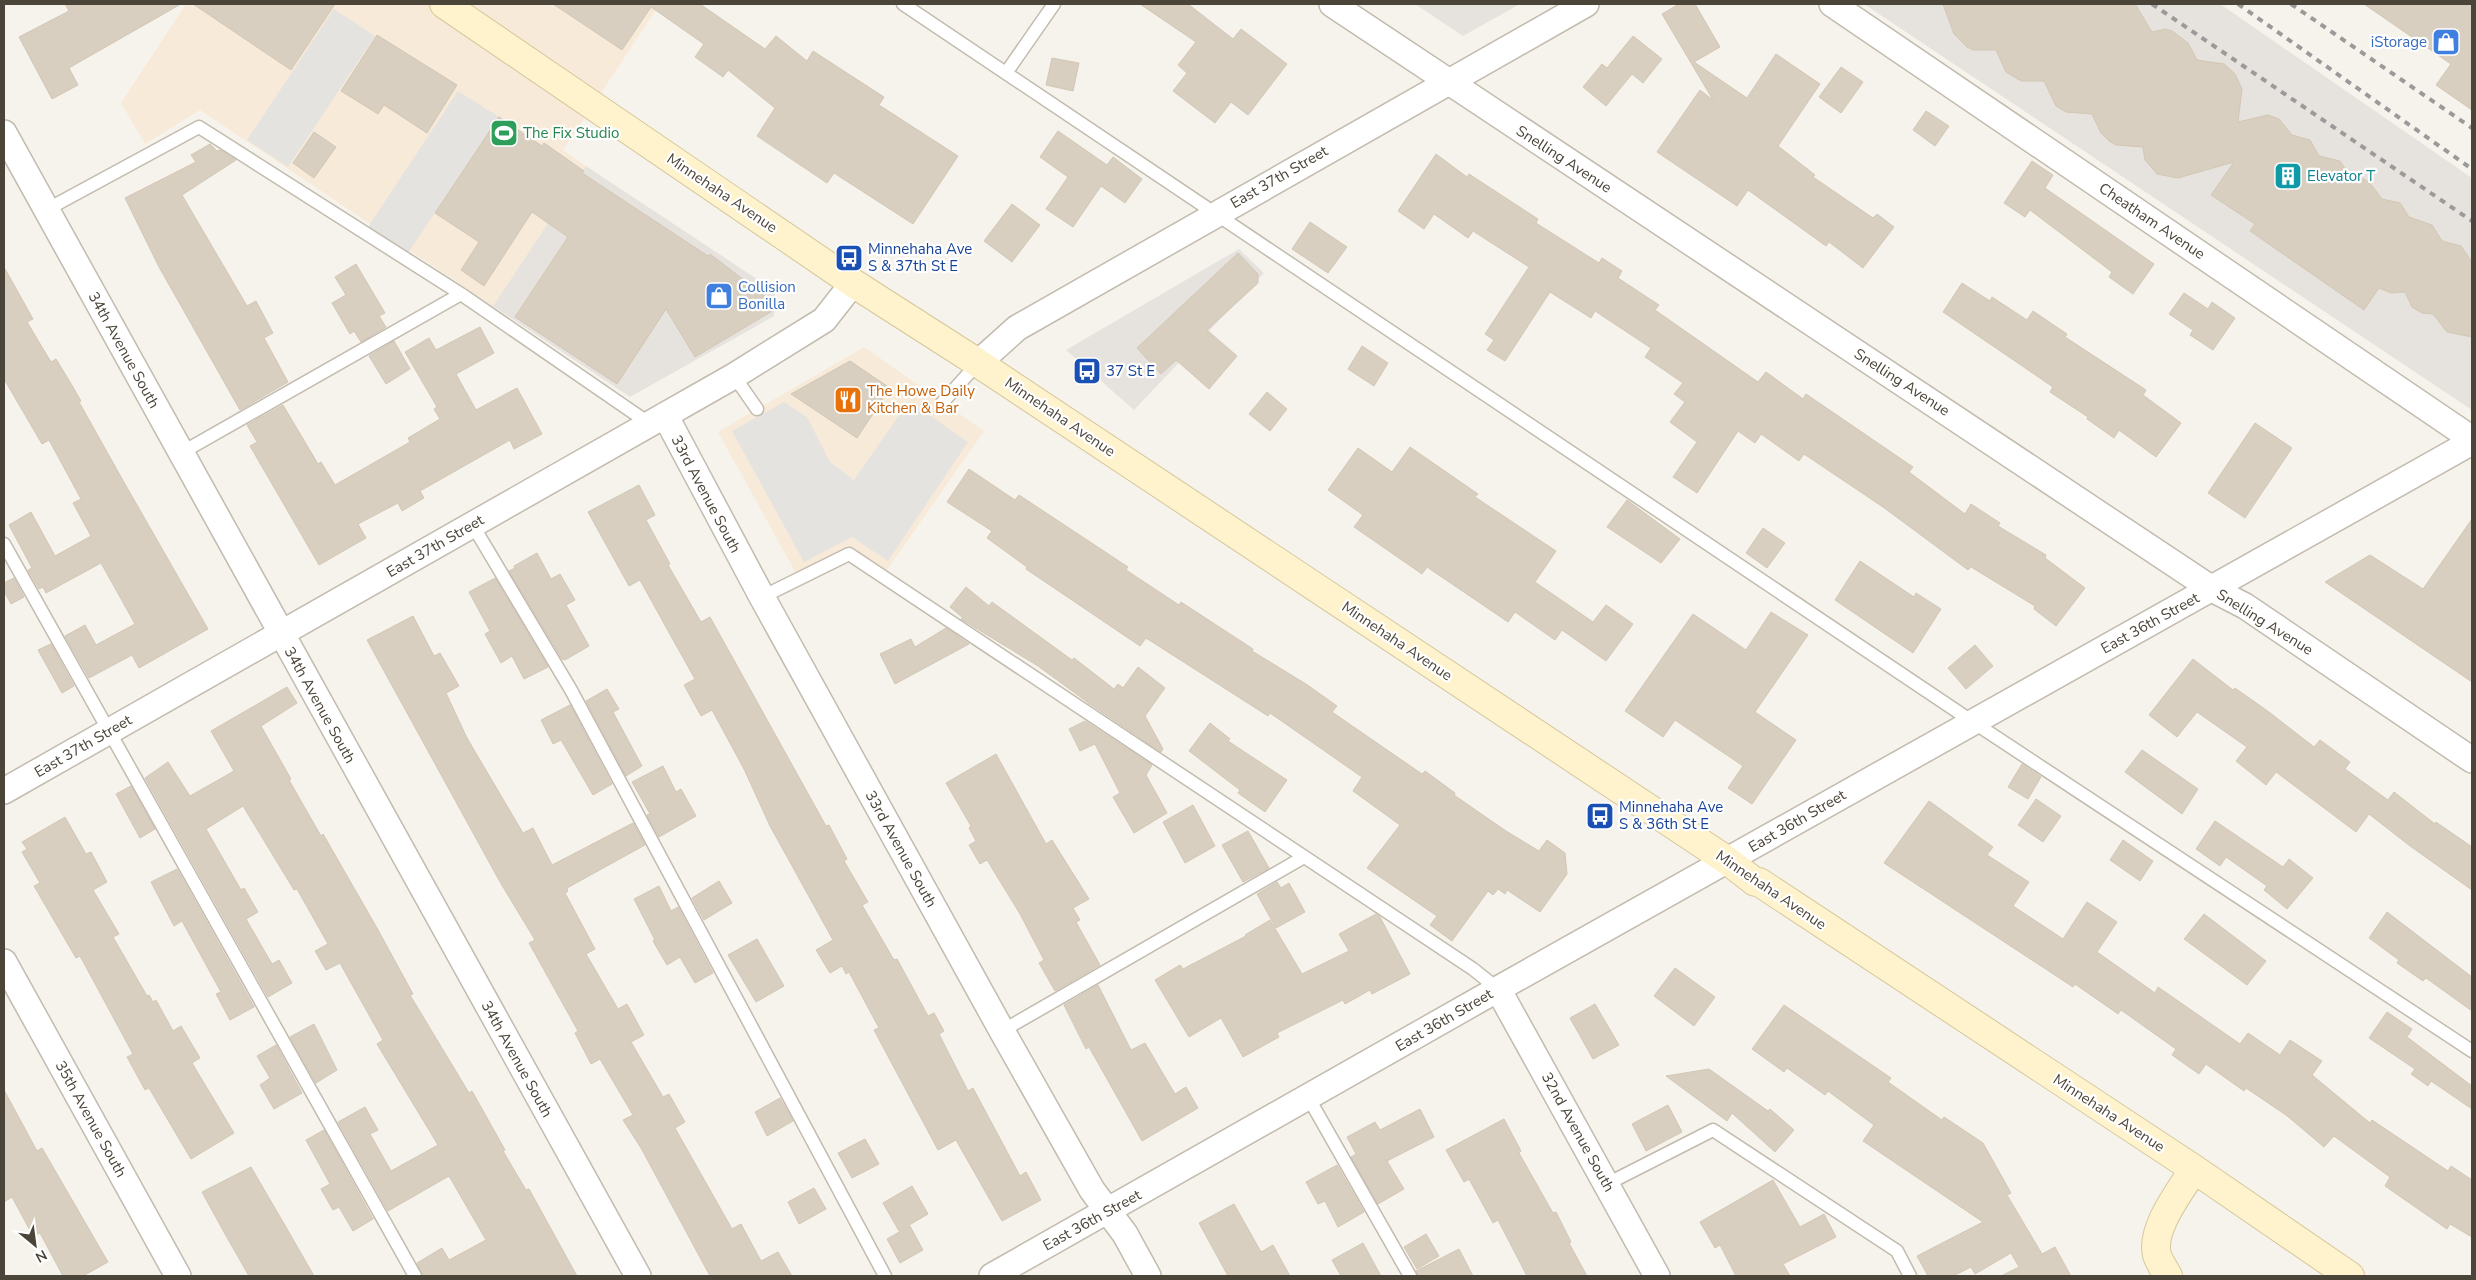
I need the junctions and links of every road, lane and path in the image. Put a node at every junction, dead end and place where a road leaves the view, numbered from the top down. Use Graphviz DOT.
graph roads {
  1 [pos="444,4"];
  2 [pos="904,4"];
  3 [pos="1054,4"];
  4 [pos="1332,4"];
  5 [pos="1586,4"];
  6 [pos="1832,4"];
  7 [pos="1006,73"];
  8 [pos="1447,82"];
  9 [pos="4,133"];
  10 [pos="46,210"];
  11 [pos="1216,213"];
  12 [pos="853,283"];
  13 [pos="461,294"];
  14 [pos="978,363"];
  15 [pos="734,376"];
  16 [pos="942,403"];
  17 [pos="757,409"];
  18 [pos="657,420"];
  19 [pos="2472,440"];
  20 [pos="181,453"];
  21 [pos="472,524"];
  22 [pos="4,544"];
  23 [pos="2212,589"];
  24 [pos="762,597"];
  25 [pos="281,634"];
  26 [pos="1972,722"];
  27 [pos="108,732"];
  28 [pos="2472,760"];
  29 [pos="4,792"];
  30 [pos="1304,857"];
  31 [pos="1728,860"];
  32 [pos="4,962"];
  33 [pos="1498,989"];
  34 [pos="1002,1031"];
  35 [pos="2472,1051"];
  36 [pos="1308,1097"];
  37 [pos="2194,1169"];
  38 [pos="1607,1184"];
  39 [pos="1108,1211"];
  40 [pos="178,1276"];
  41 [pos="415,1276"];
  42 [pos="638,1276"];
  43 [pos="885,1276"];
  44 [pos="992,1276"];
  45 [pos="1148,1276"];
  46 [pos="1410,1276"];
  47 [pos="1657,1276"];
  48 [pos="1910,1276"];
  49 [pos="2168,1276"];
  50 [pos="2350,1276"];
  1 -- 12 [label="main road, Minnehaha Avenue"];
  2 -- 7 [label="lane"];
  3 -- 7 [label="lane"];
  4 -- 8 [label="street, Snelling Avenue"];
  5 -- 8 [label="street, East 37th Street"];
  6 -- 19 [label="street, Cheatham Avenue"];
  7 -- 11 [label="lane"];
  8 -- 11 [label="street, East 37th Street"];
  8 -- 23 [label="street, Snelling Avenue"];
  9 -- 10 [label="street, 34th Avenue South"];
  10 -- 13 [label="lane"];
  10 -- 20 [label="street, 34th Avenue South"];
  11 -- 14 [label="street, East 37th Street"];
  11 -- 26 [label="lane"];
  12 -- 14 [label="main road, Minnehaha Avenue"];
  12 -- 15 [label="street, East 37th Street"];
  13 -- 18 [label="lane"];
  13 -- 20 [label="lane"];
  14 -- 16 [label="lane"];
  14 -- 31 [label="main road, Minnehaha Avenue"];
  15 -- 17 [label="lane"];
  15 -- 18 [label="street, East 37th Street"];
  18 -- 21 [label="street, East 37th Street"];
  18 -- 24 [label="street, 33rd Avenue South"];
  19 -- 23 [label="street, East 36th Street"];
  20 -- 25 [label="street, 34th Avenue South"];
  21 -- 25 [label="street, East 37th Street"];
  21 -- 43 [label="lane"];
  22 -- 27 [label="lane"];
  23 -- 26 [label="street, East 36th Street"];
  23 -- 28 [label="street, Snelling Avenue"];
  24 -- 30 [label="lane"];
  24 -- 34 [label="street, 33rd Avenue South"];
  25 -- 27 [label="street, East 37th Street"];
  25 -- 42 [label="street, 34th Avenue South"];
  26 -- 31 [label="street, East 36th Street"];
  26 -- 35 [label="lane"];
  27 -- 29 [label="street, East 37th Street"];
  27 -- 41 [label="lane"];
  30 -- 33 [label="lane"];
  30 -- 34 [label="lane"];
  31 -- 33 [label="street, East 36th Street"];
  31 -- 37 [label="main road, Minnehaha Avenue"];
  32 -- 40 [label="street, 35th Avenue South"];
  33 -- 36 [label="street, East 36th Street"];
  33 -- 38 [label="street, 32nd Avenue South"];
  34 -- 39 [label="street, 33rd Avenue South"];
  36 -- 39 [label="street, East 36th Street"];
  36 -- 46 [label="lane"];
  37 -- 49 [label="main road"];
  37 -- 50 [label="main road, Minnehaha Avenue"];
  38 -- 47 [label="street, 32nd Avenue South"];
  38 -- 48 [label="lane"];
  39 -- 44 [label="street, East 36th Street"];
  39 -- 45 [label="street, 33rd Avenue South"];
}
